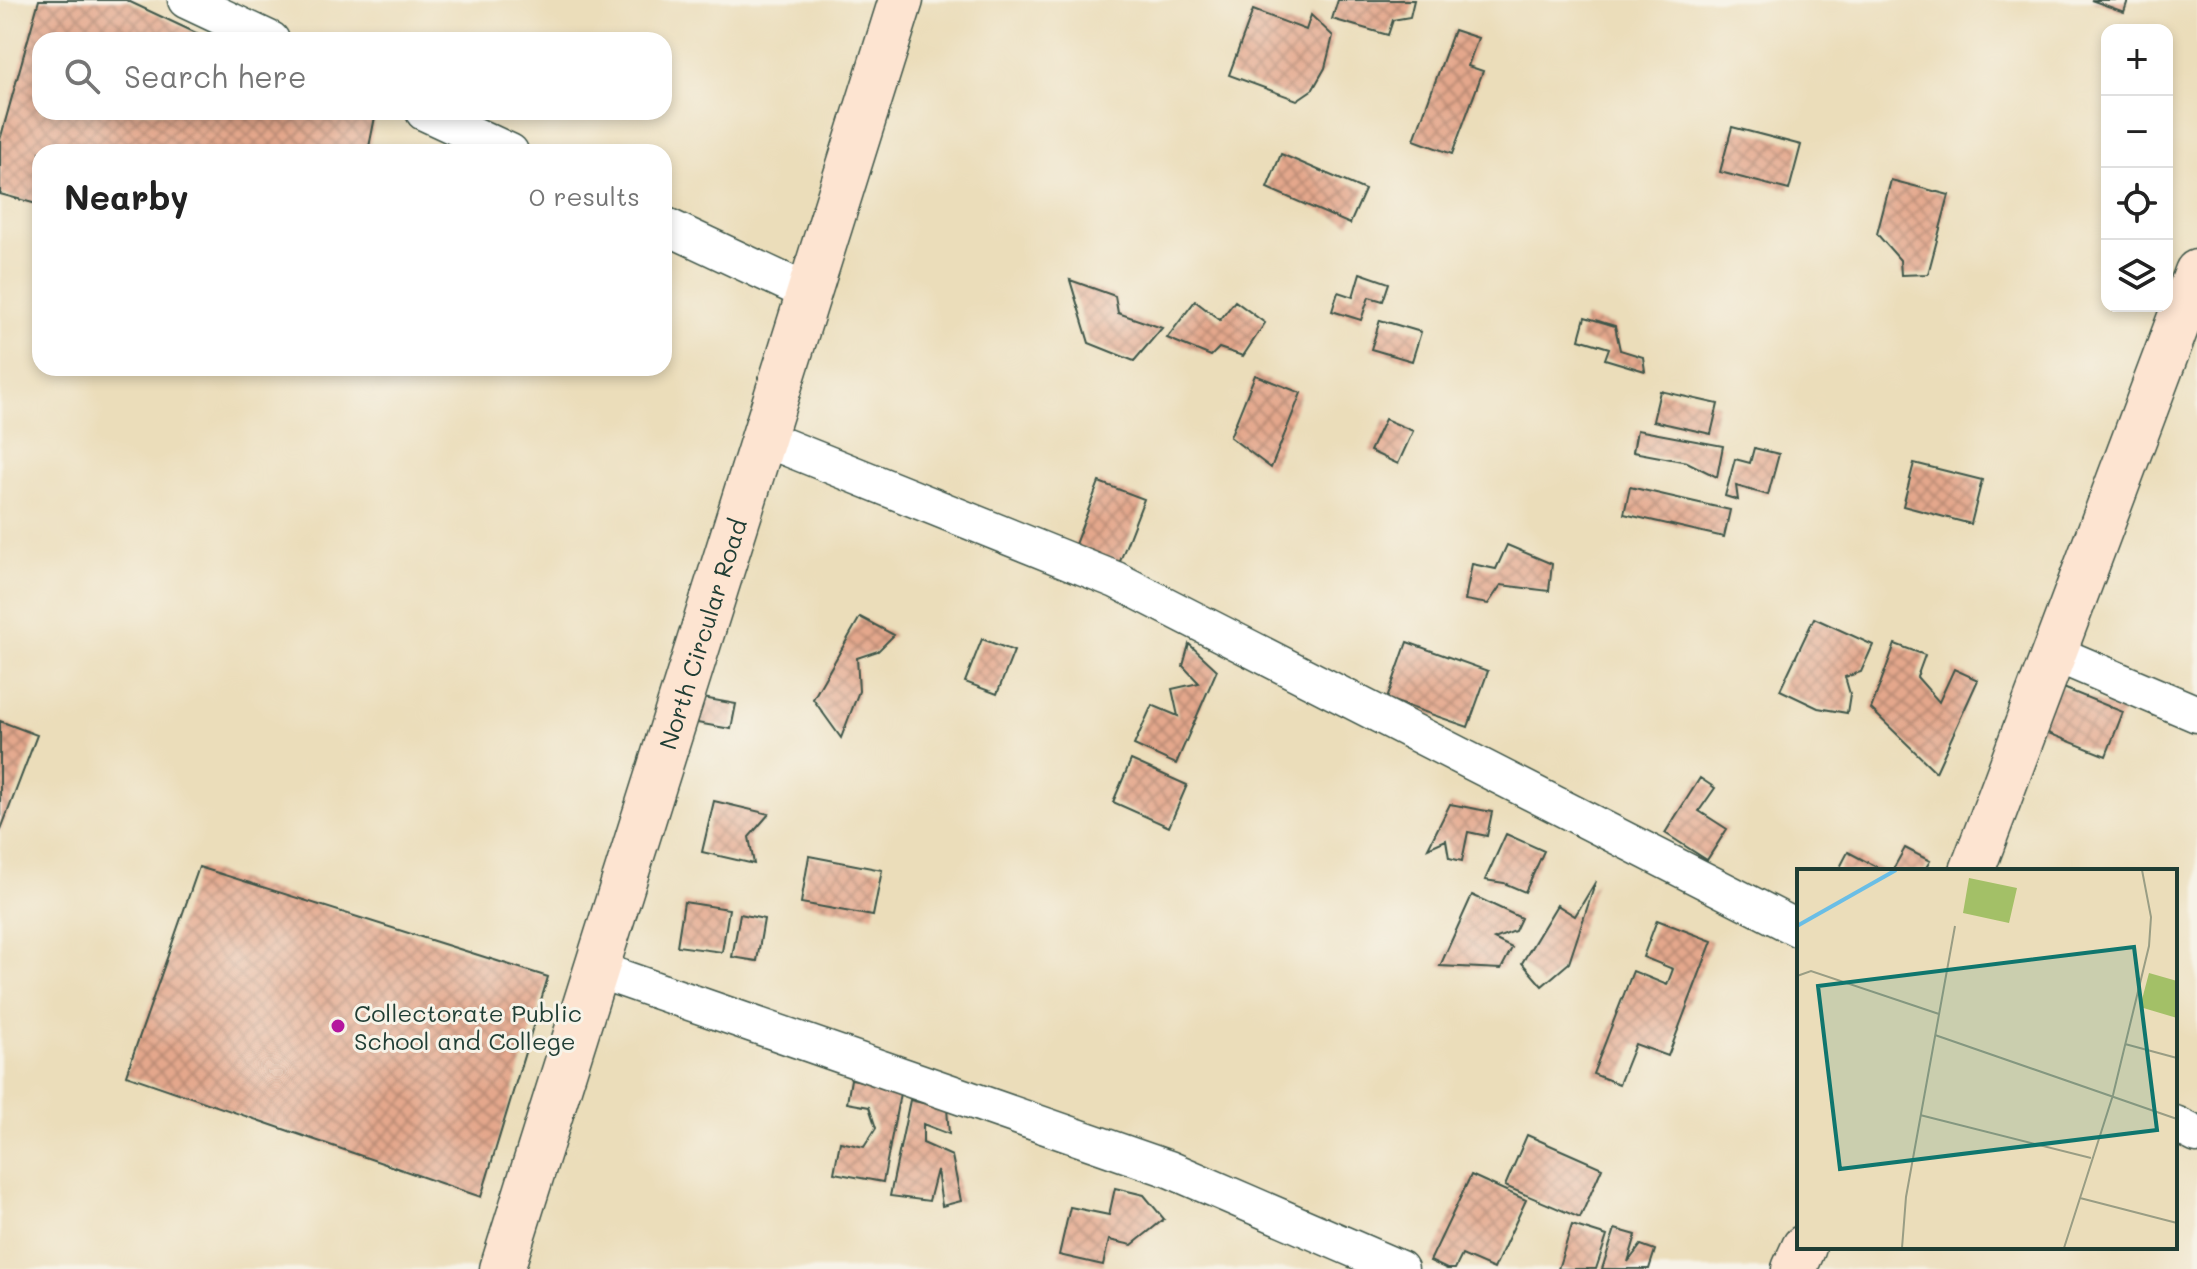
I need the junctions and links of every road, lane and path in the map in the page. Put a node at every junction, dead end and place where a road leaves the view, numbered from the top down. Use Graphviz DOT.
graph roads {
  1 [pos="186,0"];
  2 [pos="901,0"];
  3 [pos="254,32"];
  4 [pos="441,120"];
  5 [pos="493,144"];
  6 [pos="672,229"];
  7 [pos="2197,272"];
  8 [pos="809,293"];
  9 [pos="763,438"];
  10 [pos="2054,653"];
  11 [pos="2197,714"];
  12 [pos="1973,869"];
  13 [pos="1797,928"];
  14 [pos="595,969"];
  15 [pos="2177,1125"];
  16 [pos="2197,1135"];
  17 [pos="1803,1249"];
  18 [pos="502,1269"];
  19 [pos="1400,1269"];
  20 [pos="1794,1269"];
  1 -- 3 [label="street"];
  2 -- 8 [label="street, North Circular Road"];
  4 -- 5 [label="street"];
  6 -- 8 [label="street"];
  7 -- 10 [label="street"];
  8 -- 9 [label="street, North Circular Road"];
  9 -- 13 [label="street"];
  9 -- 14 [label="street, North Circular Road"];
  10 -- 11 [label="street"];
  10 -- 12 [label="street"];
  14 -- 18 [label="street, North Circular Road"];
  14 -- 19 [label="street"];
  15 -- 16 [label="street"];
  17 -- 20 [label="street"];
}
